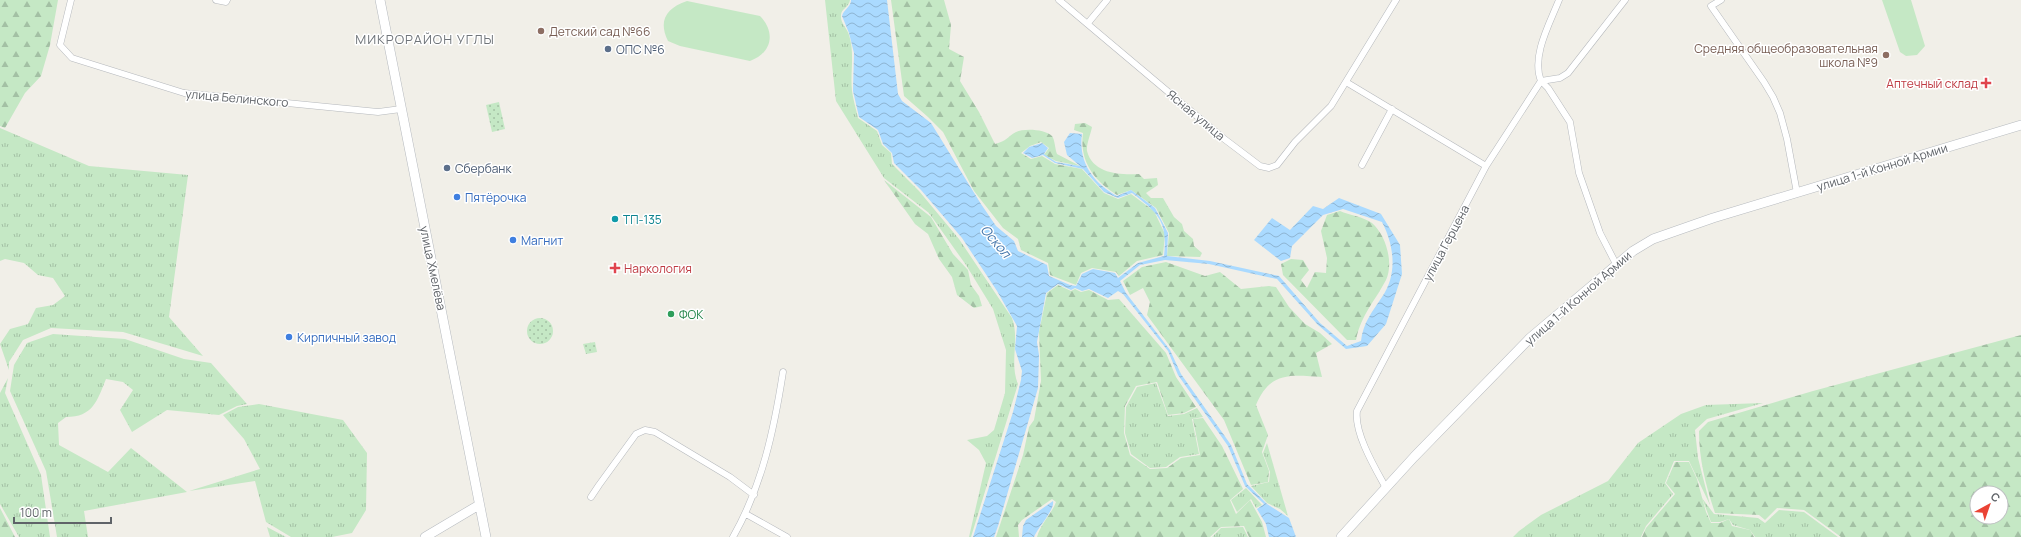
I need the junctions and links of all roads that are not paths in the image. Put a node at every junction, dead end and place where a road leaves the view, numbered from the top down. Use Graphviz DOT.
graph roads {
  1 [pos="71,0"];
  2 [pos="216,0"];
  3 [pos="227,0"];
  4 [pos="380,0"];
  5 [pos="1059,0"];
  6 [pos="1107,0"];
  7 [pos="1396,0"];
  8 [pos="1559,0"];
  9 [pos="1625,0"];
  10 [pos="1721,0"];
  11 [pos="1088,23"];
  12 [pos="1542,81"];
  13 [pos="1346,82"];
  14 [pos="401,109"];
  15 [pos="1392,109"];
  16 [pos="2021,125"];
  17 [pos="1362,165"];
  18 [pos="1486,166"];
  19 [pos="1796,193"];
  20 [pos="1616,264"];
  21 [pos="783,372"];
  22 [pos="1386,488"];
  23 [pos="754,495"];
  24 [pos="591,497"];
  25 [pos="479,505"];
  26 [pos="746,514"];
  27 [pos="425,537"];
  28 [pos="486,537"];
  29 [pos="734,537"];
  30 [pos="787,537"];
  31 [pos="1341,537"];
  1 -- 14 [label="street, улица Белинского"];
  2 -- 3 [label="street"];
  4 -- 14 [label="main road, улица Хмелёва"];
  5 -- 11 [label="street, Ясная улица"];
  6 -- 11 [label="street"];
  7 -- 13 [label="street, Ясная улица"];
  8 -- 12 [label="street"];
  9 -- 12 [label="street"];
  10 -- 19 [label="street"];
  11 -- 13 [label="street, Ясная улица"];
  12 -- 18 [label="street, улица Герцена"];
  12 -- 20 [label="street"];
  13 -- 15 [label="street"];
  14 -- 25 [label="main road, улица Хмелёва"];
  15 -- 17 [label="street"];
  15 -- 18 [label="street"];
  16 -- 19 [label="main road, улица 1-й Конной Армии"];
  18 -- 22 [label="street, улица Герцена"];
  19 -- 20 [label="main road, улица 1-й Конной Армии"];
  20 -- 22 [label="main road, улица 1-й Конной Армии"];
  21 -- 23 [label="street"];
  22 -- 31 [label="main road, улица 1-й Конной Армии"];
  23 -- 24 [label="street"];
  23 -- 26 [label="street"];
  25 -- 27 [label="main road"];
  25 -- 28 [label="main road, улица Хмелёва"];
  26 -- 29 [label="street"];
  26 -- 30 [label="street"];
}
